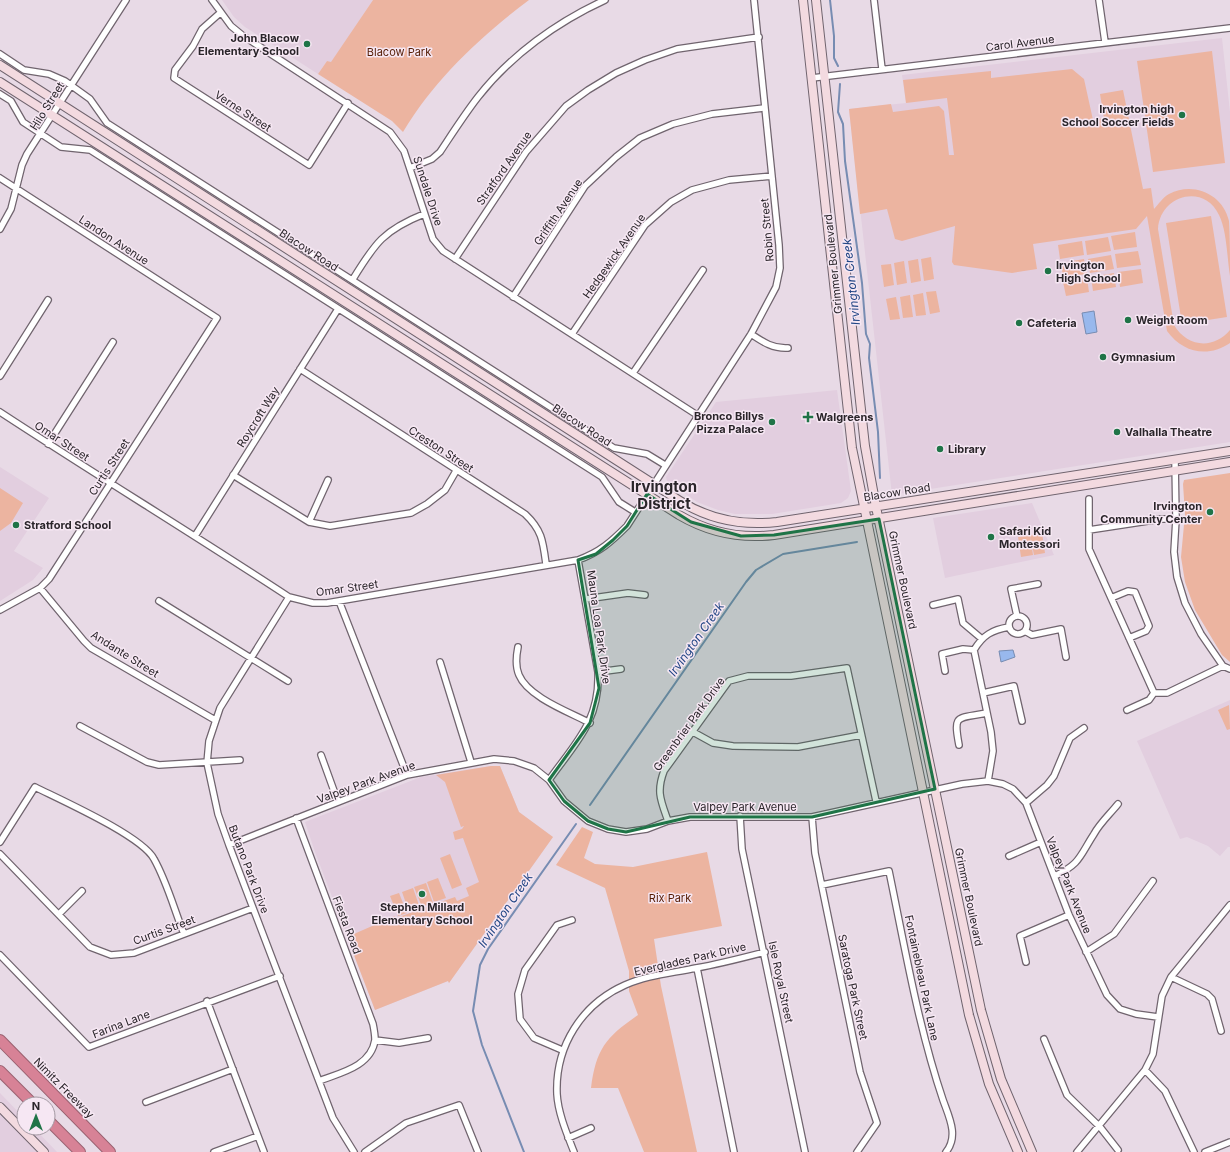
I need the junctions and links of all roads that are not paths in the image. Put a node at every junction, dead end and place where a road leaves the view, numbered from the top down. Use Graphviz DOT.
graph roads {
  1 [pos="126,0"];
  2 [pos="212,0"];
  3 [pos="605,0"];
  4 [pos="754,0"];
  5 [pos="803,0"];
  6 [pos="816,0"];
  7 [pos="874,0"];
  8 [pos="1100,0"];
  9 [pos="220,14"];
  10 [pos="1230,28"];
  11 [pos="759,37"];
  12 [pos="1105,42"];
  13 [pos="0,54"];
  14 [pos="0,65"];
  15 [pos="882,69"];
  16 [pos="824,76"];
  17 [pos="812,78"];
  18 [pos="0,82"];
  19 [pos="72,86"];
  20 [pos="0,94"];
  21 [pos="348,103"];
  22 [pos="61,104"];
  23 [pos="764,108"];
  24 [pos="53,116"];
  25 [pos="42,134"];
  26 [pos="410,168"];
  27 [pos="772,176"];
  28 [pos="0,178"];
  29 [pos="16,188"];
  30 [pos="424,214"];
  31 [pos="0,229"];
  32 [pos="455,259"];
  33 [pos="704,270"];
  34 [pos="353,279"];
  35 [pos="514,296"];
  36 [pos="48,300"];
  37 [pos="338,309"];
  38 [pos="217,318"];
  39 [pos="572,334"];
  40 [pos="751,334"];
  41 [pos="113,342"];
  42 [pos="788,348"];
  43 [pos="300,369"];
  44 [pos="633,373"];
  45 [pos="0,376"];
  46 [pos="0,412"];
  47 [pos="697,415"];
  48 [pos="48,444"];
  49 [pos="1230,451"];
  50 [pos="1175,460"];
  51 [pos="1230,462"];
  52 [pos="665,465"];
  53 [pos="1175,470"];
  54 [pos="456,471"];
  55 [pos="233,475"];
  56 [pos="328,480"];
  57 [pos="110,484"];
  58 [pos="653,484"];
  59 [pos="647,494"];
  60 [pos="1089,499"];
  61 [pos="876,507"];
  62 [pos="864,509"];
  63 [pos="635,512"];
  64 [pos="879,519"];
  65 [pos="1176,519"];
  66 [pos="867,521"];
  67 [pos="309,522"];
  68 [pos="1089,530"];
  69 [pos="195,536"];
  70 [pos="578,560"];
  71 [pos="546,564"];
  72 [pos="1038,584"];
  73 [pos="40,588"];
  74 [pos="645,595"];
  75 [pos="289,597"];
  76 [pos="1111,598"];
  77 [pos="586,599"];
  78 [pos="159,601"];
  79 [pos="340,601"];
  80 [pos="933,605"];
  81 [pos="0,610"];
  82 [pos="1017,616"];
  83 [pos="1009,628"];
  84 [pos="1025,631"];
  85 [pos="1128,638"];
  86 [pos="982,639"];
  87 [pos="518,648"];
  88 [pos="974,650"];
  89 [pos="1066,656"];
  90 [pos="251,658"];
  91 [pos="440,662"];
  92 [pos="1223,666"];
  93 [pos="621,669"];
  94 [pos="1230,669"];
  95 [pos="945,671"];
  96 [pos="598,672"];
  97 [pos="288,681"];
  98 [pos="982,693"];
  99 [pos="1154,693"];
  100 [pos="1127,710"];
  101 [pos="987,713"];
  102 [pos="215,720"];
  103 [pos="1022,721"];
  104 [pos="590,723"];
  105 [pos="80,726"];
  106 [pos="1084,728"];
  107 [pos="693,732"];
  108 [pos="861,735"];
  109 [pos="959,745"];
  110 [pos="321,755"];
  111 [pos="240,760"];
  112 [pos="471,762"];
  113 [pos="207,763"];
  114 [pos="407,775"];
  115 [pos="549,780"];
  116 [pos="988,781"];
  117 [pos="935,789"];
  118 [pos="923,792"];
  119 [pos="338,802"];
  120 [pos="876,802"];
  121 [pos="1026,803"];
  122 [pos="1118,804"];
  123 [pos="740,816"];
  124 [pos="812,817"];
  125 [pos="296,818"];
  126 [pos="668,821"];
  127 [pos="0,842"];
  128 [pos="1041,842"];
  129 [pos="229,845"];
  130 [pos="0,854"];
  131 [pos="1009,856"];
  132 [pos="1055,876"];
  133 [pos="1153,881"];
  134 [pos="822,885"];
  135 [pos="82,891"];
  136 [pos="1230,905"];
  137 [pos="253,908"];
  138 [pos="59,914"];
  139 [pos="1070,915"];
  140 [pos="572,920"];
  141 [pos="184,934"];
  142 [pos="765,952"];
  143 [pos="1086,952"];
  144 [pos="0,955"];
  145 [pos="1026,962"];
  146 [pos="697,968"];
  147 [pos="280,976"];
  148 [pos="1171,977"];
  149 [pos="207,1001"];
  150 [pos="1158,1017"];
  151 [pos="1221,1031"];
  152 [pos="428,1038"];
  153 [pos="1044,1039"];
  154 [pos="0,1040"];
  155 [pos="375,1040"];
  156 [pos="0,1050"];
  157 [pos="562,1050"];
  158 [pos="233,1069"];
  159 [pos="1145,1070"];
  160 [pos="0,1071"];
  161 [pos="319,1081"];
  162 [pos="25,1096"];
  163 [pos="146,1102"];
  164 [pos="0,1108"];
  165 [pos="1100,1127"];
  166 [pos="56,1128"];
  167 [pos="591,1128"];
  168 [pos="258,1136"];
  169 [pos="568,1138"];
  170 [pos="1230,1142"];
  171 [pos="1118,1150"];
  172 [pos="44,1152"];
  173 [pos="80,1152"];
  174 [pos="101,1152"];
  175 [pos="110,1152"];
  176 [pos="214,1152"];
  177 [pos="264,1152"];
  178 [pos="354,1152"];
  179 [pos="365,1152"];
  180 [pos="478,1152"];
  181 [pos="574,1152"];
  182 [pos="734,1152"];
  183 [pos="805,1152"];
  184 [pos="856,1152"];
  185 [pos="946,1152"];
  186 [pos="1018,1152"];
  187 [pos="1032,1152"];
  188 [pos="1077,1152"];
  189 [pos="1194,1152"];
  190 [pos="1205,1152"];
  1 -- 19 [label="street, Hilo Street"];
  2 -- 9 [label="street, Sundale Drive"];
  3 -- 26 [label="street"];
  4 -- 11 [label="street, Robin Street"];
  5 -- 17 [label="main road, Grimmer Boulevard"];
  6 -- 16 [label="main road, Grimmer Boulevard"];
  7 -- 15 [label="street"];
  8 -- 12 [label="street"];
  9 -- 21 [label="street, Sundale Drive"];
  9 -- 21 [label="street, Verne Street"];
  10 -- 12 [label="street, Carol Avenue"];
  11 -- 23 [label="street, Robin Street"];
  11 -- 32 [label="street, Stratford Avenue"];
  12 -- 15 [label="street, Carol Avenue"];
  13 -- 19 [label="street, Blacow Road"];
  14 -- 22 [label="main road, Blacow Road"];
  15 -- 16 [label="street, Carol Avenue"];
  16 -- 17 [label="street, Carol Avenue"];
  16 -- 61 [label="main road, Grimmer Boulevard"];
  17 -- 62 [label="main road, Grimmer Boulevard"];
  18 -- 24 [label="main road, Blacow Road"];
  19 -- 22 [label="street, Hilo Street"];
  19 -- 34 [label="street, Blacow Road"];
  20 -- 25 [label="street"];
  21 -- 26 [label="street, Sundale Drive"];
  22 -- 24 [label="street, Hilo Street"];
  22 -- 58 [label="main road, Blacow Road"];
  23 -- 27 [label="street, Robin Street"];
  23 -- 35 [label="street, Griffith Avenue"];
  24 -- 25 [label="street, Hilo Street"];
  24 -- 59 [label="main road, Blacow Road"];
  25 -- 29 [label="street, Hilo Street"];
  25 -- 37 [label="street"];
  26 -- 30 [label="street, Sundale Drive"];
  27 -- 39 [label="street, Hedgewick Avenue"];
  27 -- 40 [label="street, Robin Street"];
  28 -- 29 [label="street, Landon Avenue"];
  29 -- 31 [label="street, Hilo Street"];
  29 -- 38 [label="street, Landon Avenue"];
  30 -- 32 [label="street, Sundale Drive"];
  30 -- 34 [label="street"];
  32 -- 35 [label="street, Sundale Drive"];
  33 -- 44 [label="street"];
  34 -- 52 [label="street, Blacow Road"];
  35 -- 39 [label="street, Sundale Drive"];
  36 -- 45 [label="street"];
  37 -- 43 [label="street, Roycroft Way"];
  37 -- 63 [label="street"];
  38 -- 57 [label="street, Curtis Street"];
  39 -- 44 [label="street, Sundale Drive"];
  40 -- 42 [label="street"];
  40 -- 47 [label="street, Robin Street"];
  41 -- 48 [label="street"];
  43 -- 54 [label="street, Creston Street"];
  43 -- 55 [label="street, Roycroft Way"];
  44 -- 47 [label="street, Sundale Drive"];
  46 -- 48 [label="street, Omar Street"];
  47 -- 52 [label="street, Robin Street"];
  48 -- 57 [label="street, Omar Street"];
  49 -- 50 [label="main road, Blacow Road"];
  50 -- 53 [label="street"];
  50 -- 61 [label="main road, Blacow Road"];
  51 -- 53 [label="main road, Blacow Road"];
  52 -- 58 [label="street, Robin Street"];
  53 -- 64 [label="main road, Blacow Road"];
  53 -- 65 [label="street"];
  54 -- 67 [label="street"];
  54 -- 71 [label="street, Creston Street"];
  55 -- 67 [label="street"];
  55 -- 69 [label="street, Roycroft Way"];
  56 -- 67 [label="street"];
  57 -- 69 [label="street, Omar Street"];
  57 -- 73 [label="street, Curtis Street"];
  58 -- 59 [label="street, Robin Street"];
  58 -- 62 [label="main road, Blacow Road"];
  59 -- 63 [label="street, Omar Street"];
  59 -- 66 [label="main road, Blacow Road"];
  60 -- 68 [label="street"];
  61 -- 62 [label="main road, Blacow Road"];
  61 -- 64 [label="main road, Grimmer Boulevard"];
  62 -- 66 [label="main road, Grimmer Boulevard"];
  63 -- 70 [label="street, Omar Street"];
  64 -- 66 [label="main road, Blacow Road"];
  64 -- 117 [label="main road, Grimmer Boulevard"];
  65 -- 68 [label="street"];
  65 -- 92 [label="street"];
  66 -- 118 [label="main road, Grimmer Boulevard"];
  68 -- 76 [label="street"];
  69 -- 75 [label="street, Omar Street"];
  70 -- 71 [label="street, Omar Street"];
  70 -- 77 [label="street, Mauna Loa Park Drive"];
  71 -- 79 [label="street, Omar Street"];
  72 -- 82 [label="street"];
  73 -- 81 [label="street, Curtis Street"];
  73 -- 102 [label="street, Andante Street"];
  74 -- 77 [label="street"];
  75 -- 79 [label="street, Omar Street"];
  75 -- 90 [label="street, Butano Park Drive"];
  76 -- 85 [label="street"];
  76 -- 85 [label="street"];
  77 -- 96 [label="street, Mauna Loa Park Drive"];
  78 -- 90 [label="street"];
  79 -- 114 [label="street"];
  80 -- 86 [label="street"];
  82 -- 83 [label="street"];
  82 -- 84 [label="street"];
  83 -- 84 [label="street"];
  83 -- 86 [label="street"];
  84 -- 89 [label="street"];
  85 -- 99 [label="street"];
  86 -- 88 [label="street"];
  87 -- 104 [label="street"];
  88 -- 95 [label="street"];
  88 -- 98 [label="street"];
  90 -- 97 [label="street"];
  90 -- 102 [label="street, Butano Park Drive"];
  91 -- 112 [label="street"];
  92 -- 94 [label="street"];
  92 -- 99 [label="street"];
  93 -- 96 [label="street"];
  96 -- 104 [label="street, Mauna Loa Park Drive"];
  98 -- 101 [label="street"];
  98 -- 103 [label="street"];
  99 -- 100 [label="street"];
  101 -- 109 [label="street"];
  101 -- 116 [label="street"];
  102 -- 113 [label="street, Butano Park Drive"];
  104 -- 115 [label="street, Mauna Loa Park Drive"];
  105 -- 113 [label="street"];
  106 -- 121 [label="street"];
  107 -- 108 [label="street"];
  107 -- 108 [label="street, Greenbrier Park Drive"];
  107 -- 126 [label="street, Greenbrier Park Drive"];
  108 -- 120 [label="street"];
  110 -- 119 [label="street"];
  111 -- 113 [label="street"];
  112 -- 114 [label="street, Valpey Park Avenue"];
  112 -- 115 [label="street, Valpey Park Avenue"];
  113 -- 129 [label="street, Butano Park Drive"];
  114 -- 119 [label="street, Valpey Park Avenue"];
  115 -- 126 [label="street, Valpey Park Avenue"];
  116 -- 117 [label="street, Valpey Park Avenue"];
  116 -- 121 [label="street, Valpey Park Avenue"];
  117 -- 118 [label="street, Valpey Park Avenue"];
  117 -- 187 [label="main road, Grimmer Boulevard"];
  118 -- 120 [label="street, Valpey Park Avenue"];
  118 -- 186 [label="main road, Grimmer Boulevard"];
  119 -- 125 [label="street, Valpey Park Avenue"];
  120 -- 124 [label="street, Valpey Park Avenue"];
  121 -- 128 [label="street, Valpey Park Avenue"];
  122 -- 132 [label="street"];
  123 -- 124 [label="street, Valpey Park Avenue"];
  123 -- 126 [label="street, Valpey Park Avenue"];
  123 -- 142 [label="street, Isle Royal Street"];
  124 -- 134 [label="street, Saratoga Park Street"];
  125 -- 129 [label="street, Valpey Park Avenue"];
  125 -- 155 [label="street, Fiesta Road"];
  127 -- 141 [label="street"];
  128 -- 131 [label="street"];
  128 -- 132 [label="street, Valpey Park Avenue"];
  129 -- 137 [label="street, Butano Park Drive"];
  130 -- 138 [label="street, Curtis Street"];
  132 -- 139 [label="street, Valpey Park Avenue"];
  133 -- 143 [label="street"];
  134 -- 184 [label="street, Saratoga Park Street"];
  134 -- 185 [label="street, Fontainebleau Park Lane"];
  135 -- 138 [label="street"];
  136 -- 148 [label="street"];
  137 -- 141 [label="street, Curtis Street"];
  137 -- 147 [label="street, Butano Park Drive"];
  138 -- 141 [label="street, Curtis Street"];
  139 -- 143 [label="street, Valpey Park Avenue"];
  139 -- 145 [label="street"];
  140 -- 157 [label="street"];
  142 -- 146 [label="street, Everglades Park Drive"];
  142 -- 183 [label="street, Isle Royal Street"];
  143 -- 150 [label="street, Valpey Park Avenue"];
  144 -- 149 [label="street, Farina Lane"];
  146 -- 157 [label="street, Everglades Park Drive"];
  146 -- 182 [label="street"];
  147 -- 149 [label="street, Farina Lane"];
  147 -- 161 [label="street, Butano Park Drive"];
  148 -- 150 [label="street"];
  148 -- 151 [label="street"];
  149 -- 158 [label="street"];
  150 -- 159 [label="street"];
  152 -- 155 [label="street"];
  153 -- 165 [label="street"];
  154 -- 175 [label="highway, Nimitz Freeway"];
  155 -- 161 [label="street"];
  156 -- 174 [label="highway"];
  157 -- 169 [label="street, Everglades Park Drive"];
  158 -- 163 [label="street"];
  158 -- 168 [label="street"];
  159 -- 165 [label="street"];
  159 -- 189 [label="street"];
  160 -- 162 [label="highway"];
  161 -- 178 [label="street, Butano Park Drive"];
  164 -- 172 [label="main road"];
  165 -- 171 [label="street"];
  165 -- 188 [label="street"];
  166 -- 173 [label="highway"];
  167 -- 169 [label="street"];
  168 -- 176 [label="street"];
  168 -- 177 [label="street"];
  169 -- 181 [label="street, Everglades Park Drive"];
  170 -- 190 [label="street"];
  179 -- 180 [label="street"];
}
